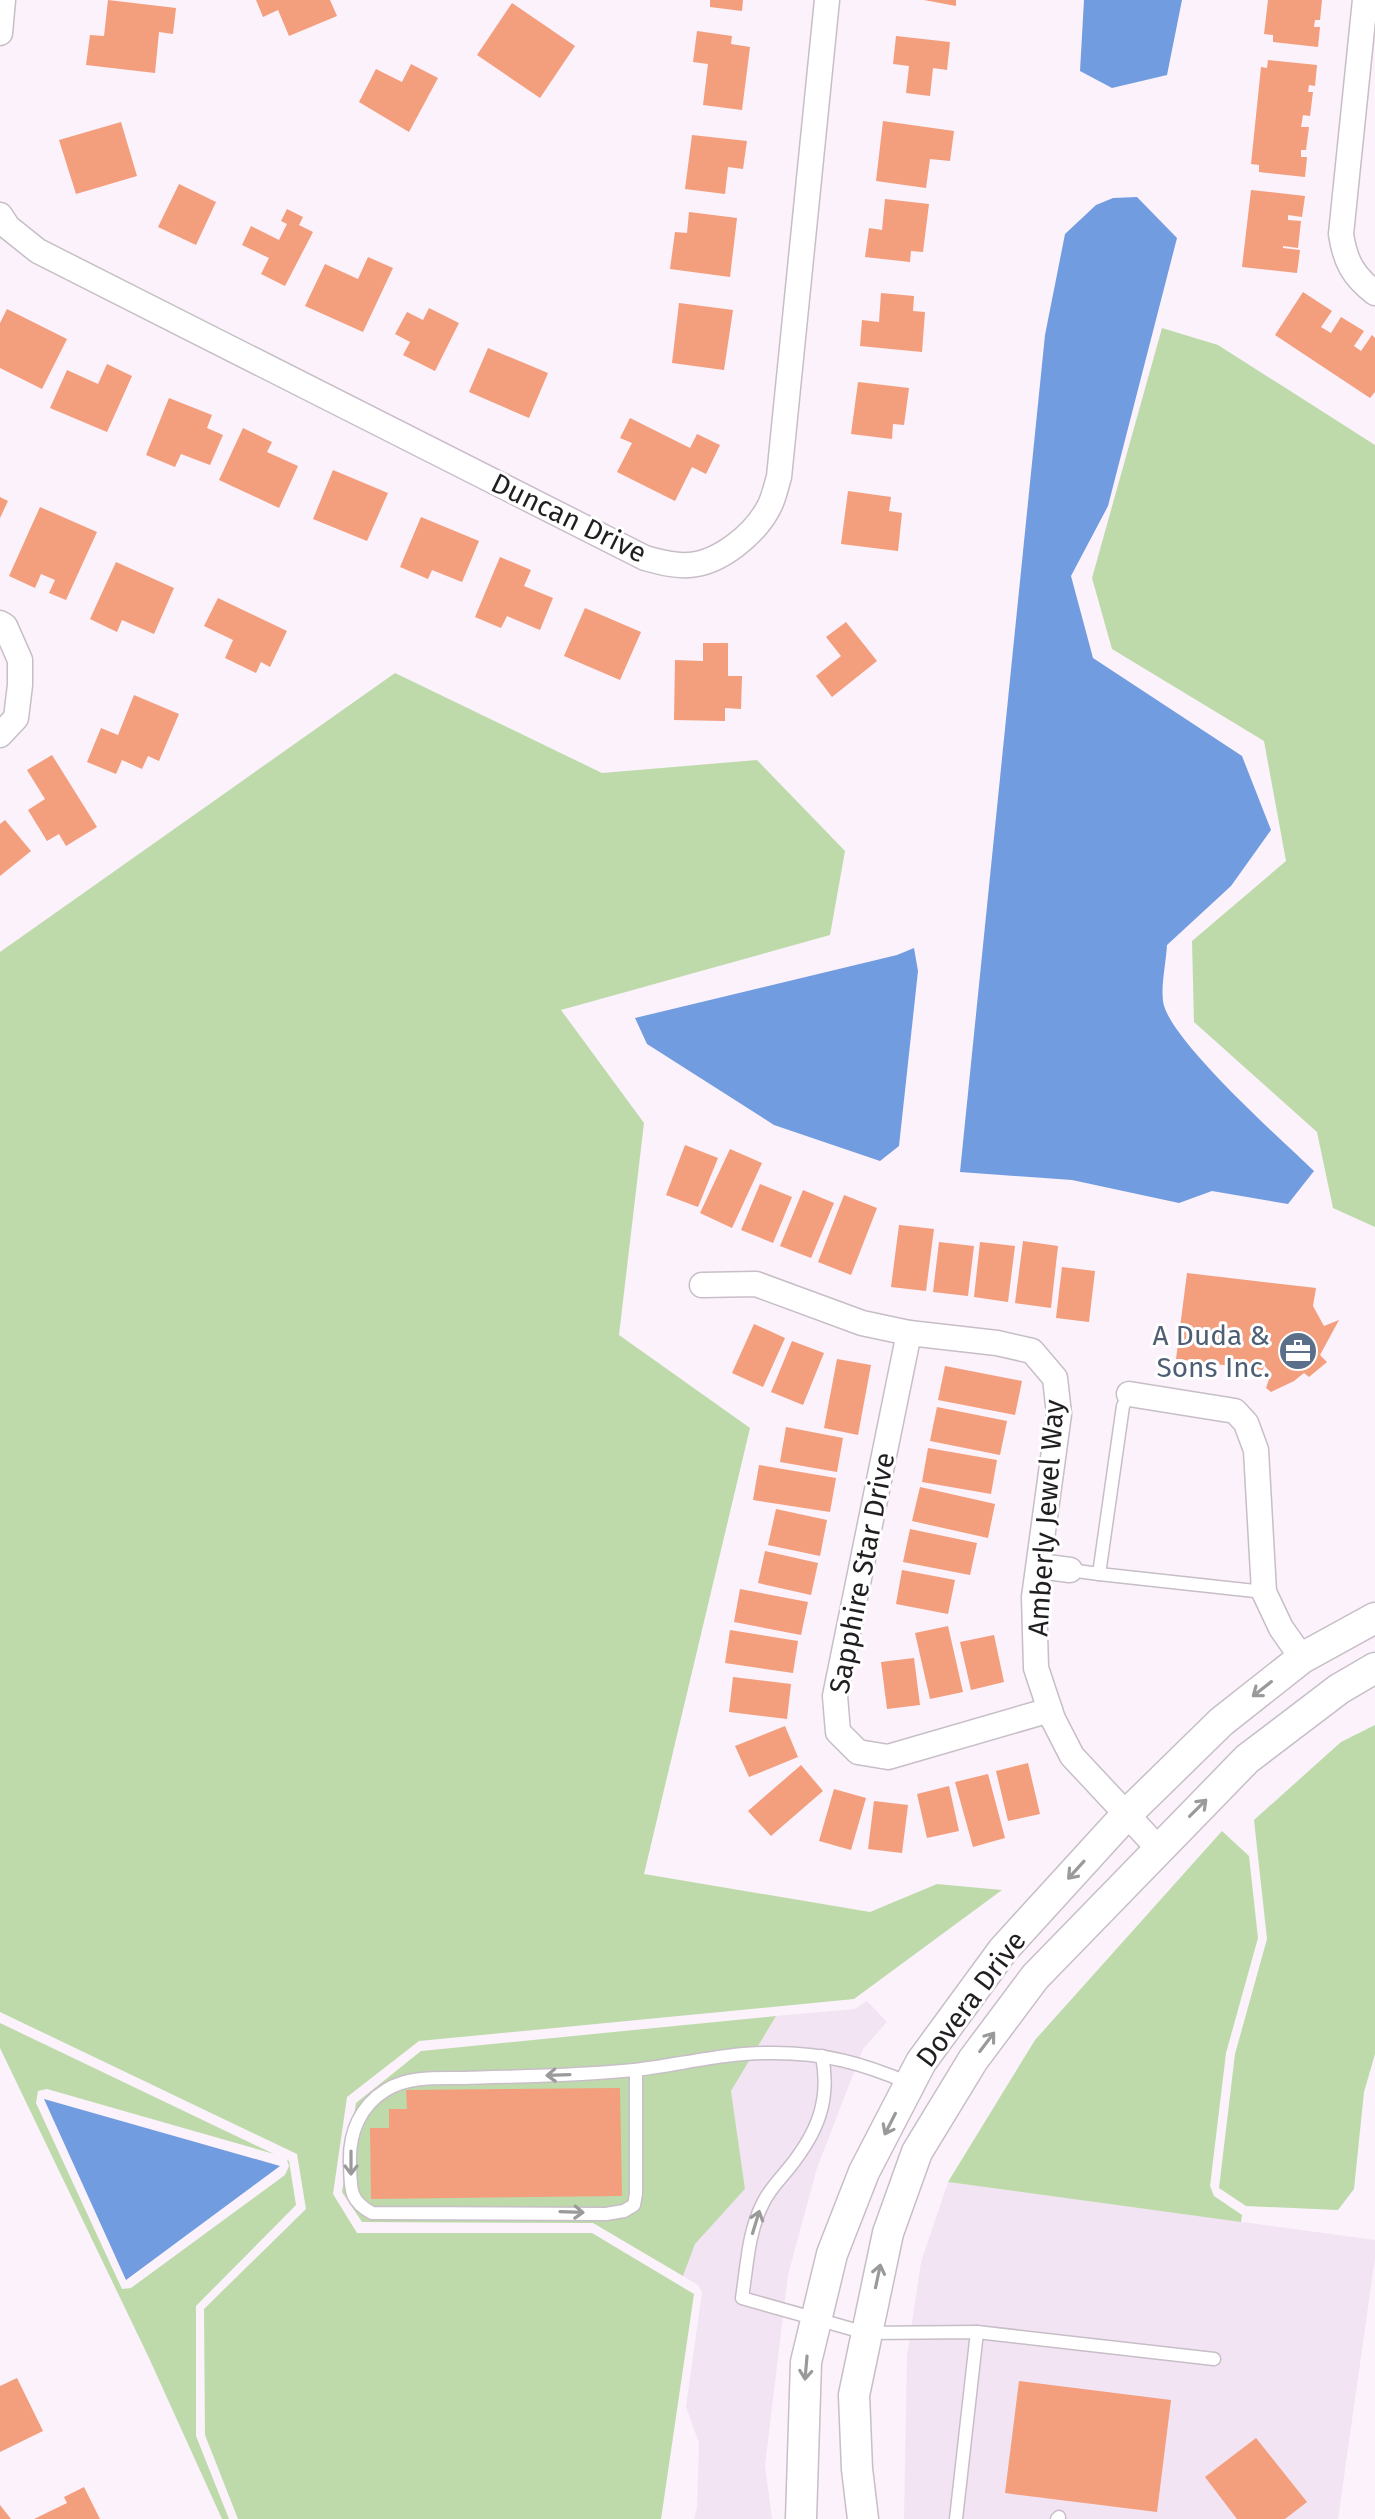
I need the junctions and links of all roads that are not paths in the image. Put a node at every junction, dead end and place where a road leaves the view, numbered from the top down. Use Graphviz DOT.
graph roads {
  1 [pos="3,0"];
  2 [pos="827,0"];
  3 [pos="1365,0"];
  4 [pos="0,33"];
  5 [pos="1366,91"];
  6 [pos="0,215"];
  7 [pos="1375,293"];
  8 [pos="0,623"];
  9 [pos="0,735"];
  10 [pos="702,1285"];
  11 [pos="909,1333"];
  12 [pos="1129,1394"];
  13 [pos="1039,1566"];
  14 [pos="1070,1570"];
  15 [pos="1099,1574"];
  16 [pos="1264,1592"];
  17 [pos="1375,1618"];
  18 [pos="1302,1658"];
  19 [pos="1375,1668"];
  20 [pos="1050,1710"];
  21 [pos="1127,1814"];
  22 [pos="1158,1848"];
  23 [pos="822,2056"];
  24 [pos="636,2070"];
  25 [pos="910,2084"];
  26 [pos="817,2318"];
  27 [pos="977,2332"];
  28 [pos="866,2333"];
  29 [pos="1214,2359"];
  30 [pos="801,2519"];
  31 [pos="863,2519"];
  32 [pos="956,2519"];
  1 -- 4 [label="street"];
  2 -- 6 [label="street, Duncan Drive"];
  3 -- 5 [label="street"];
  5 -- 7 [label="street"];
  8 -- 9 [label="street"];
  10 -- 11 [label="street, Amberly Jewel Way"];
  11 -- 13 [label="street, Amberly Jewel Way"];
  11 -- 20 [label="street, Sapphire Star Drive"];
  12 -- 15 [label="lane"];
  12 -- 16 [label="street"];
  13 -- 14 [label="street"];
  13 -- 20 [label="street, Amberly Jewel Way"];
  14 -- 15 [label="lane"];
  15 -- 16 [label="lane"];
  16 -- 18 [label="street"];
  17 -- 18 [label="street, Dovera Drive"];
  18 -- 21 [label="street, Dovera Drive, one-way"];
  22 -- 19 [label="street, Dovera Drive, one-way"];
  20 -- 21 [label="street, Amberly Jewel Way"];
  21 -- 22 [label="street, Amberly Jewel Way"];
  21 -- 25 [label="street, Dovera Drive, one-way"];
  28 -- 22 [label="street, Dovera Drive, one-way"];
  23 -- 24 [label="lane"];
  23 -- 25 [label="lane"];
  26 -- 23 [label="lane, one-way"];
  24 -- 24 [label="lane, one-way"];
  25 -- 26 [label="street, Dovera Drive, one-way"];
  26 -- 28 [label="lane"];
  26 -- 30 [label="street, Dovera Drive, one-way"];
  27 -- 28 [label="lane"];
  27 -- 29 [label="lane"];
  27 -- 32 [label="lane"];
  28 -- 31 [label="street, Dovera Drive"];
}
